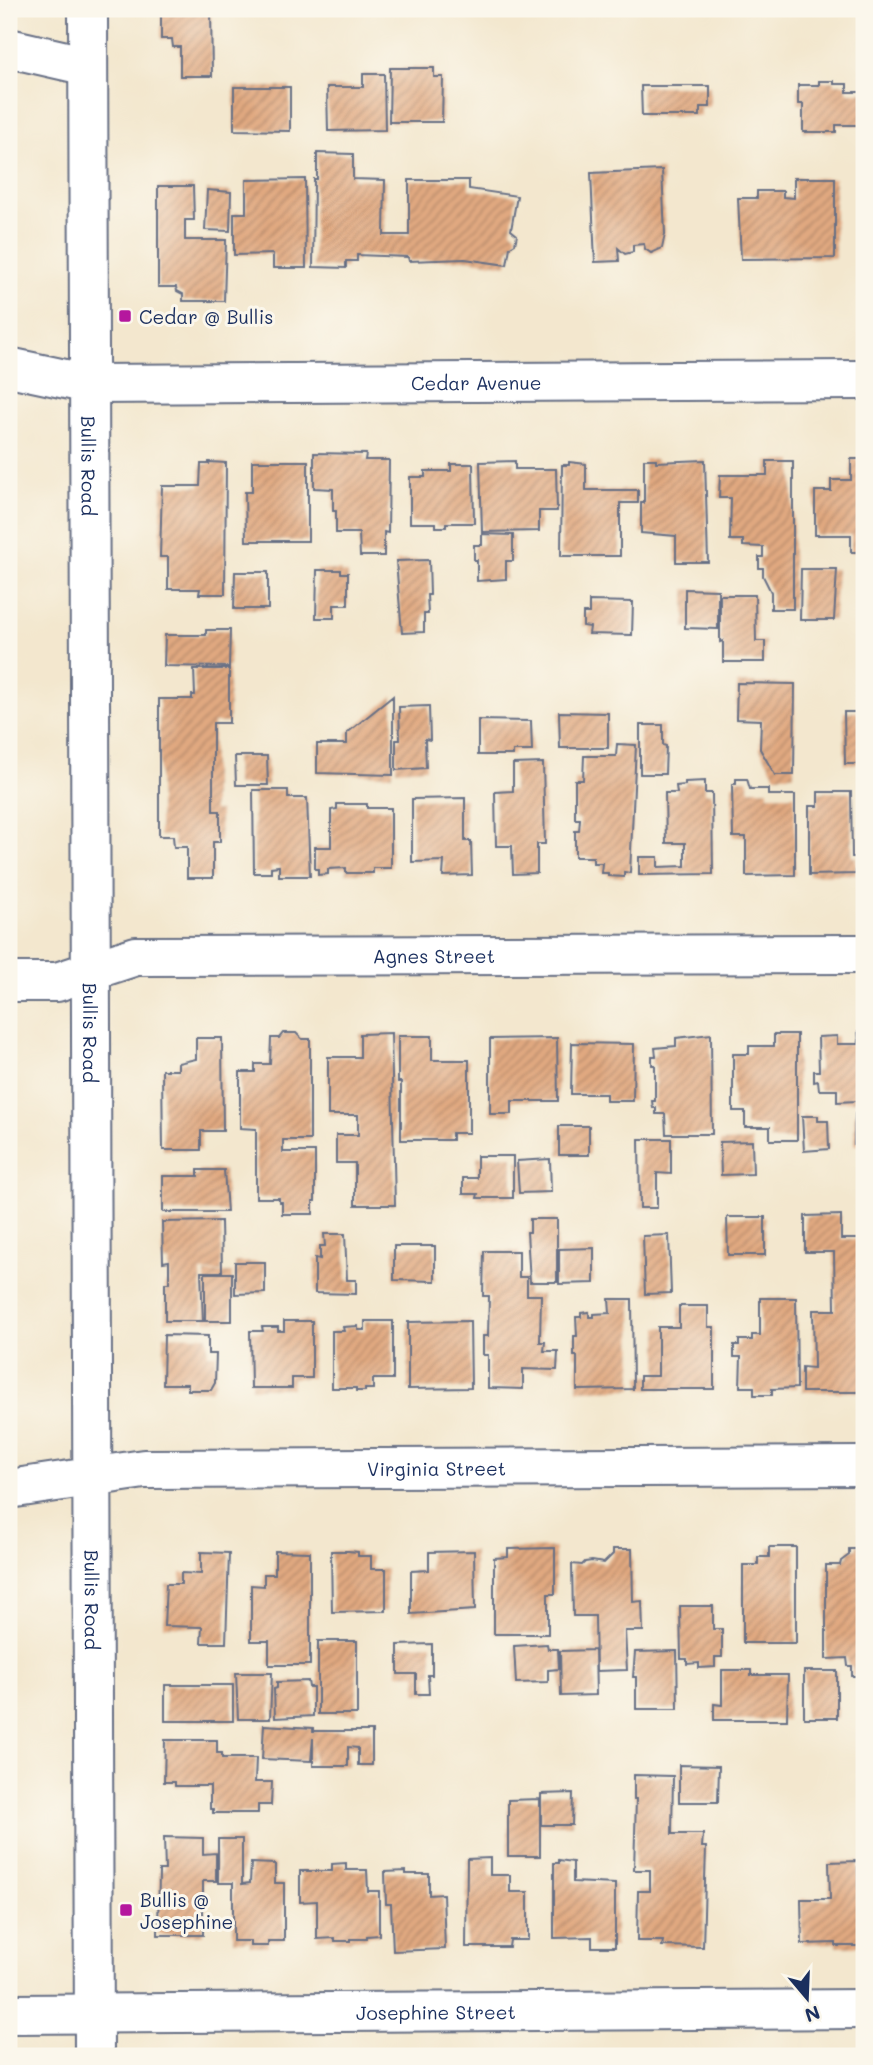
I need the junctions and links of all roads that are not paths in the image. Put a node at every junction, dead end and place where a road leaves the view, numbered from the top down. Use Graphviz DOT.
graph roads {
  1 [pos="88,9"];
  2 [pos="9,48"];
  3 [pos="89,66"];
  4 [pos="9,367"];
  5 [pos="864,380"];
  6 [pos="89,384"];
  7 [pos="864,954"];
  8 [pos="90,970"];
  9 [pos="9,982"];
  10 [pos="864,1466"];
  11 [pos="92,1477"];
  12 [pos="9,1489"];
  13 [pos="864,2009"];
  14 [pos="94,2013"];
  15 [pos="9,2014"];
  16 [pos="94,2056"];
  1 -- 3 [label="street, Bullis Road"];
  2 -- 3 [label="street"];
  3 -- 6 [label="street, Bullis Road"];
  4 -- 6 [label="street, Cedar Avenue"];
  5 -- 6 [label="street, Cedar Avenue"];
  6 -- 8 [label="street, Bullis Road"];
  7 -- 8 [label="street, Agnes Street"];
  8 -- 9 [label="street, Agnes Street"];
  8 -- 11 [label="street, Bullis Road"];
  10 -- 11 [label="street, Virginia Street"];
  11 -- 12 [label="street, Virginia Street"];
  11 -- 14 [label="street, Bullis Road"];
  13 -- 14 [label="street, Josephine Street"];
  14 -- 15 [label="street, Josephine Street"];
  14 -- 16 [label="street, Bullis Road"];
}
